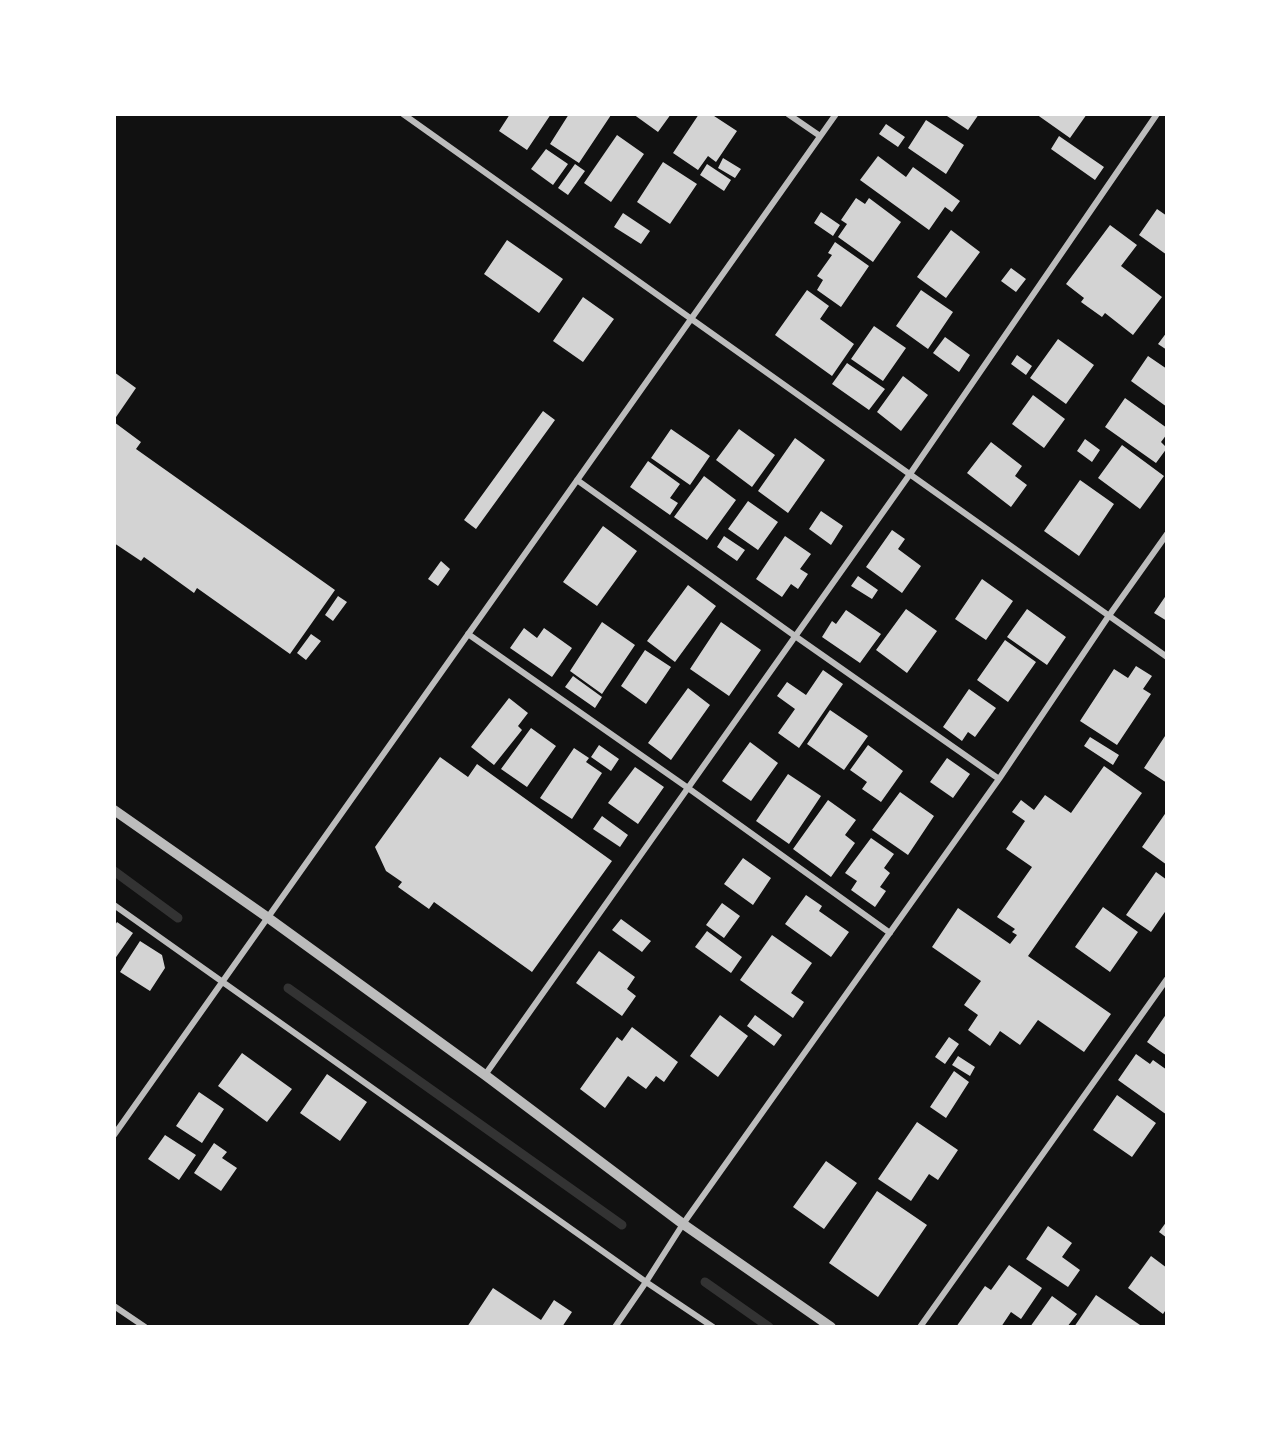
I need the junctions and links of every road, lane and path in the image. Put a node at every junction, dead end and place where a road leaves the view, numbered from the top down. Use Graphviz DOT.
graph roads {
  1 [pos="403,114"];
  2 [pos="788,114"];
  3 [pos="836,114"];
  4 [pos="1157,114"];
  5 [pos="820,136"];
  6 [pos="692,319"];
  7 [pos="909,474"];
  8 [pos="577,480"];
  9 [pos="1167,534"];
  10 [pos="1108,616"];
  11 [pos="468,634"];
  12 [pos="795,636"];
  13 [pos="1167,657"];
  14 [pos="999,779"];
  15 [pos="688,788"];
  16 [pos="114,810"];
  17 [pos="114,904"];
  18 [pos="267,917"];
  19 [pos="890,933"];
  20 [pos="1167,980"];
  21 [pos="222,981"];
  22 [pos="485,1075"];
  23 [pos="114,1135"];
  24 [pos="683,1224"];
  25 [pos="646,1282"];
  26 [pos="114,1306"];
  27 [pos="144,1327"];
  28 [pos="615,1327"];
  29 [pos="713,1327"];
  30 [pos="831,1327"];
  31 [pos="921,1327"];
  1 -- 6 [label="street"];
  2 -- 5 [label="street"];
  3 -- 5 [label="street"];
  4 -- 7 [label="street"];
  5 -- 6 [label="street"];
  6 -- 7 [label="street"];
  6 -- 8 [label="street"];
  7 -- 10 [label="street"];
  7 -- 12 [label="street"];
  8 -- 11 [label="street"];
  8 -- 12 [label="street"];
  9 -- 10 [label="street"];
  10 -- 13 [label="street"];
  10 -- 14 [label="street"];
  11 -- 15 [label="street"];
  11 -- 18 [label="street"];
  12 -- 14 [label="street"];
  12 -- 15 [label="street"];
  14 -- 19 [label="street"];
  15 -- 19 [label="street"];
  15 -- 22 [label="street"];
  16 -- 18 [label="street"];
  17 -- 21 [label="street"];
  18 -- 21 [label="street"];
  18 -- 22 [label="street"];
  19 -- 24 [label="street"];
  20 -- 31 [label="street"];
  21 -- 23 [label="street"];
  21 -- 25 [label="street"];
  22 -- 24 [label="street"];
  24 -- 25 [label="street"];
  24 -- 30 [label="street"];
  25 -- 28 [label="street"];
  25 -- 29 [label="street"];
  26 -- 27 [label="street"];
}
